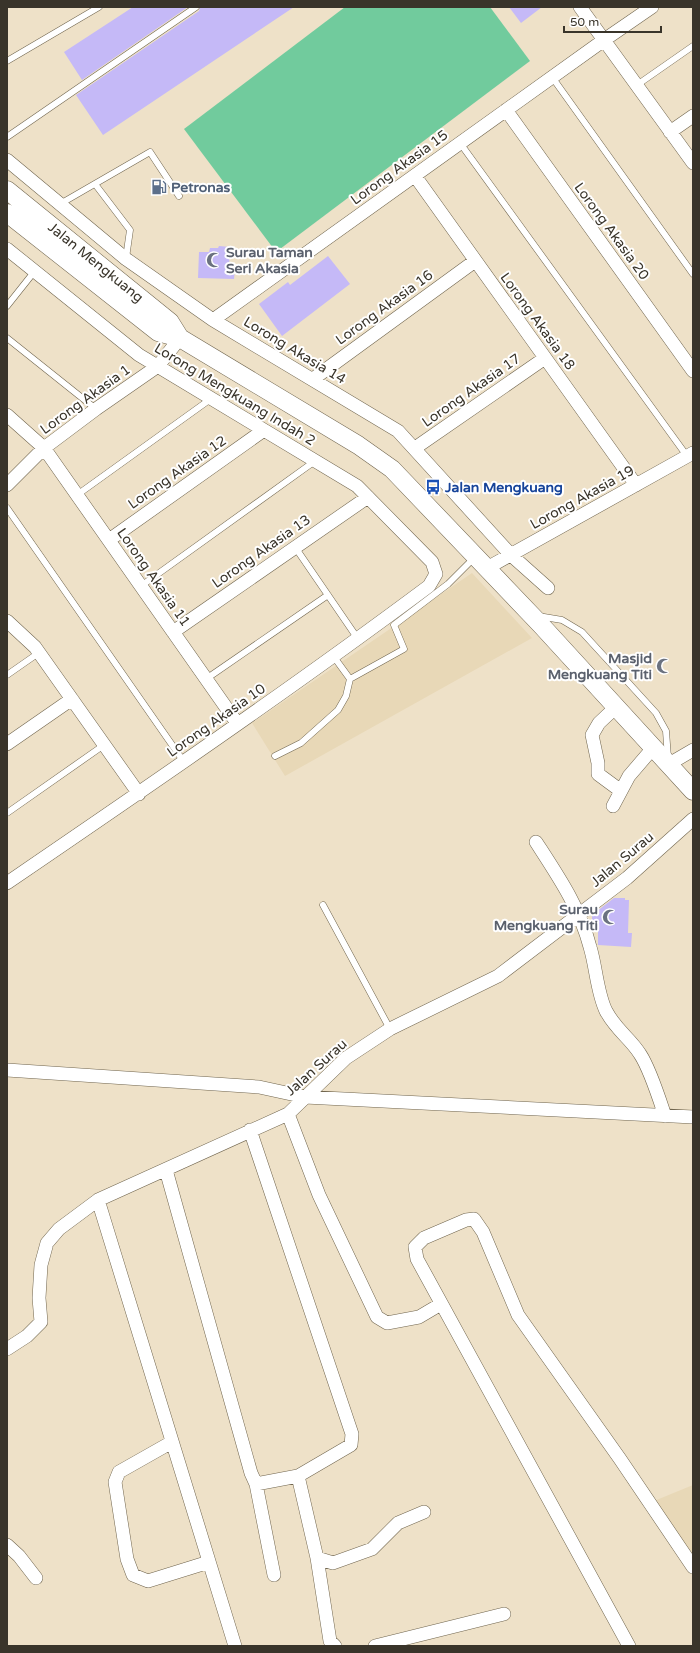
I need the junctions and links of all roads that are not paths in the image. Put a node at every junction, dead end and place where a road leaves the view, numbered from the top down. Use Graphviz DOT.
graph roads {
  1 [pos="99,7"];
  2 [pos="196,7"];
  3 [pos="580,7"];
  4 [pos="652,7"];
  5 [pos="604,40"];
  6 [pos="693,46"];
  7 [pos="7,61"];
  8 [pos="552,77"];
  9 [pos="636,85"];
  10 [pos="506,110"];
  11 [pos="693,116"];
  12 [pos="670,132"];
  13 [pos="7,137"];
  14 [pos="460,143"];
  15 [pos="7,160"];
  16 [pos="693,163"];
  17 [pos="415,176"];
  18 [pos="95,184"];
  19 [pos="7,190"];
  20 [pos="179,196"];
  21 [pos="60,204"];
  22 [pos="7,213"];
  23 [pos="42,219"];
  24 [pos="7,249"];
  25 [pos="126,259"];
  26 [pos="475,261"];
  27 [pos="34,272"];
  28 [pos="693,274"];
  29 [pos="122,284"];
  30 [pos="7,306"];
  31 [pos="213,320"];
  32 [pos="7,338"];
  33 [pos="180,338"];
  34 [pos="545,358"];
  35 [pos="158,366"];
  36 [pos="693,371"];
  37 [pos="313,379"];
  38 [pos="212,398"];
  39 [pos="96,409"];
  40 [pos="7,415"];
  41 [pos="264,430"];
  42 [pos="44,448"];
  43 [pos="415,448"];
  44 [pos="690,455"];
  45 [pos="316,461"];
  46 [pos="7,485"];
  47 [pos="636,485"];
  48 [pos="77,495"];
  49 [pos="368,497"];
  50 [pos="7,508"];
  51 [pos="109,540"];
  52 [pos="295,547"];
  53 [pos="511,556"];
  54 [pos="481,563"];
  55 [pos="436,574"];
  56 [pos="141,586"];
  57 [pos="548,588"];
  58 [pos="328,595"];
  59 [pos="531,614"];
  60 [pos="7,621"];
  61 [pos="173,632"];
  62 [pos="358,639"];
  63 [pos="40,652"];
  64 [pos="334,657"];
  65 [pos="7,675"];
  66 [pos="206,679"];
  67 [pos="350,679"];
  68 [pos="72,699"];
  69 [pos="616,707"];
  70 [pos="237,723"];
  71 [pos="7,744"];
  72 [pos="104,745"];
  73 [pos="653,748"];
  74 [pos="693,750"];
  75 [pos="275,756"];
  76 [pos="184,762"];
  77 [pos="669,764"];
  78 [pos="621,791"];
  79 [pos="693,792"];
  80 [pos="139,794"];
  81 [pos="613,806"];
  82 [pos="7,813"];
  83 [pos="693,818"];
  84 [pos="536,842"];
  85 [pos="7,883"];
  86 [pos="323,905"];
  87 [pos="580,914"];
  88 [pos="390,1030"];
  89 [pos="7,1070"];
  90 [pos="305,1097"];
  91 [pos="288,1114"];
  92 [pos="665,1116"];
  93 [pos="693,1117"];
  94 [pos="250,1130"];
  95 [pos="166,1170"];
  96 [pos="98,1200"];
  97 [pos="441,1304"];
  98 [pos="7,1349"];
  99 [pos="172,1442"];
  100 [pos="298,1476"];
  101 [pos="256,1484"];
  102 [pos="424,1512"];
  103 [pos="7,1545"];
  104 [pos="317,1558"];
  105 [pos="209,1562"];
  106 [pos="693,1567"];
  107 [pos="274,1575"];
  108 [pos="36,1578"];
  109 [pos="504,1614"];
  110 [pos="235,1646"];
  111 [pos="335,1646"];
  112 [pos="375,1646"];
  113 [pos="629,1646"];
  1 -- 7 [label="lane"];
  2 -- 13 [label="lane"];
  3 -- 5 [label="street"];
  4 -- 5 [label="street, Lorong Akasia 15"];
  5 -- 8 [label="street, Lorong Akasia 15"];
  5 -- 9 [label="street"];
  6 -- 9 [label="lane"];
  8 -- 10 [label="street, Lorong Akasia 15"];
  8 -- 28 [label="lane"];
  9 -- 12 [label="street"];
  10 -- 14 [label="street, Lorong Akasia 15"];
  10 -- 36 [label="street, Lorong Akasia 20"];
  11 -- 12 [label="street"];
  12 -- 16 [label="street"];
  14 -- 17 [label="street, Lorong Akasia 15"];
  14 -- 44 [label="lane"];
  15 -- 21 [label="street, Lorong Akasia 14"];
  17 -- 26 [label="street, Lorong Akasia 18"];
  17 -- 31 [label="street, Lorong Akasia 15"];
  18 -- 20 [label="lane"];
  18 -- 21 [label="lane"];
  18 -- 25 [label="lane"];
  19 -- 23 [label="main road, Jalan Mengkuang"];
  21 -- 23 [label="street"];
  21 -- 25 [label="street, Lorong Akasia 14"];
  22 -- 33 [label="main road, Jalan Mengkuang"];
  23 -- 29 [label="main road, Jalan Mengkuang"];
  24 -- 27 [label="street, Lorong Mengkuang Indah 2"];
  25 -- 29 [label="street"];
  25 -- 31 [label="street, Lorong Akasia 14"];
  26 -- 34 [label="street, Lorong Akasia 18"];
  26 -- 37 [label="street, Lorong Akasia 16"];
  27 -- 30 [label="lane"];
  27 -- 35 [label="street, Lorong Mengkuang Indah 2"];
  29 -- 33 [label="main road, Jalan Mengkuang"];
  31 -- 37 [label="street, Lorong Akasia 14"];
  32 -- 39 [label="lane"];
  33 -- 35 [label="street, Lorong Akasia 1"];
  33 -- 54 [label="main road, Jalan Mengkuang"];
  34 -- 43 [label="street, Lorong Akasia 17"];
  34 -- 47 [label="street, Lorong Akasia 18"];
  35 -- 38 [label="street, Lorong Mengkuang Indah 2"];
  35 -- 39 [label="street, Lorong Akasia 1"];
  37 -- 43 [label="street, Lorong Akasia 14"];
  38 -- 41 [label="street, Lorong Mengkuang Indah 2"];
  38 -- 48 [label="lane"];
  39 -- 42 [label="street, Lorong Akasia 1"];
  40 -- 42 [label="street, Lorong Akasia 11"];
  41 -- 45 [label="street, Lorong Mengkuang Indah 2"];
  41 -- 51 [label="street, Lorong Akasia 12"];
  42 -- 46 [label="street, Lorong Akasia 1"];
  42 -- 48 [label="street, Lorong Akasia 11"];
  43 -- 53 [label="street, Lorong Akasia 14"];
  44 -- 47 [label="street, Lorong Akasia 19"];
  45 -- 49 [label="street, Lorong Mengkuang Indah 2"];
  45 -- 56 [label="lane"];
  47 -- 53 [label="street, Lorong Akasia 19"];
  48 -- 51 [label="street, Lorong Akasia 11"];
  49 -- 52 [label="street, Lorong Akasia 13"];
  49 -- 55 [label="street, Lorong Mengkuang Indah 2"];
  50 -- 76 [label="lane"];
  51 -- 56 [label="street, Lorong Akasia 11"];
  52 -- 58 [label="lane"];
  52 -- 61 [label="street, Lorong Akasia 13"];
  53 -- 54 [label="street, Lorong Akasia 19"];
  53 -- 57 [label="street, Lorong Akasia 14"];
  54 -- 59 [label="main road, Jalan Mengkuang"];
  54 -- 67 [label="lane"];
  55 -- 62 [label="street, Lorong Akasia 10"];
  56 -- 61 [label="street, Lorong Akasia 11"];
  58 -- 62 [label="lane"];
  58 -- 66 [label="lane"];
  59 -- 69 [label="main road, Jalan Mengkuang"];
  59 -- 77 [label="lane"];
  60 -- 63 [label="street"];
  61 -- 66 [label="street, Lorong Akasia 11"];
  62 -- 64 [label="street, Lorong Akasia 10"];
  63 -- 65 [label="lane"];
  63 -- 68 [label="street"];
  64 -- 67 [label="lane"];
  64 -- 70 [label="street, Lorong Akasia 10"];
  66 -- 70 [label="street, Lorong Akasia 11"];
  67 -- 75 [label="lane"];
  68 -- 71 [label="street"];
  68 -- 72 [label="street"];
  69 -- 73 [label="main road, Jalan Mengkuang"];
  69 -- 78 [label="street"];
  70 -- 76 [label="street, Lorong Akasia 10"];
  72 -- 80 [label="street"];
  72 -- 82 [label="lane"];
  73 -- 77 [label="main road, Jalan Mengkuang"];
  73 -- 78 [label="street"];
  74 -- 77 [label="street"];
  76 -- 80 [label="street, Lorong Akasia 10"];
  77 -- 79 [label="main road, Jalan Mengkuang"];
  78 -- 81 [label="street"];
  80 -- 85 [label="street, Lorong Akasia 10"];
  83 -- 87 [label="street, Jalan Surau"];
  84 -- 87 [label="street"];
  86 -- 88 [label="lane"];
  87 -- 88 [label="street, Jalan Surau"];
  87 -- 92 [label="street"];
  88 -- 90 [label="street, Jalan Surau"];
  89 -- 90 [label="street"];
  90 -- 91 [label="street, Jalan Surau"];
  90 -- 92 [label="street"];
  91 -- 94 [label="street, Jalan Surau"];
  91 -- 97 [label="street"];
  92 -- 93 [label="street"];
  94 -- 95 [label="street, Jalan Surau"];
  94 -- 100 [label="street"];
  95 -- 96 [label="street, Jalan Surau"];
  95 -- 101 [label="street"];
  96 -- 98 [label="street, Jalan Surau"];
  96 -- 99 [label="street"];
  97 -- 106 [label="street"];
  97 -- 113 [label="street"];
  99 -- 105 [label="street"];
  99 -- 105 [label="street"];
  100 -- 101 [label="street"];
  100 -- 104 [label="street"];
  101 -- 107 [label="street"];
  102 -- 104 [label="street"];
  103 -- 108 [label="street"];
  104 -- 111 [label="street"];
  105 -- 110 [label="street"];
  109 -- 112 [label="street"];
}
